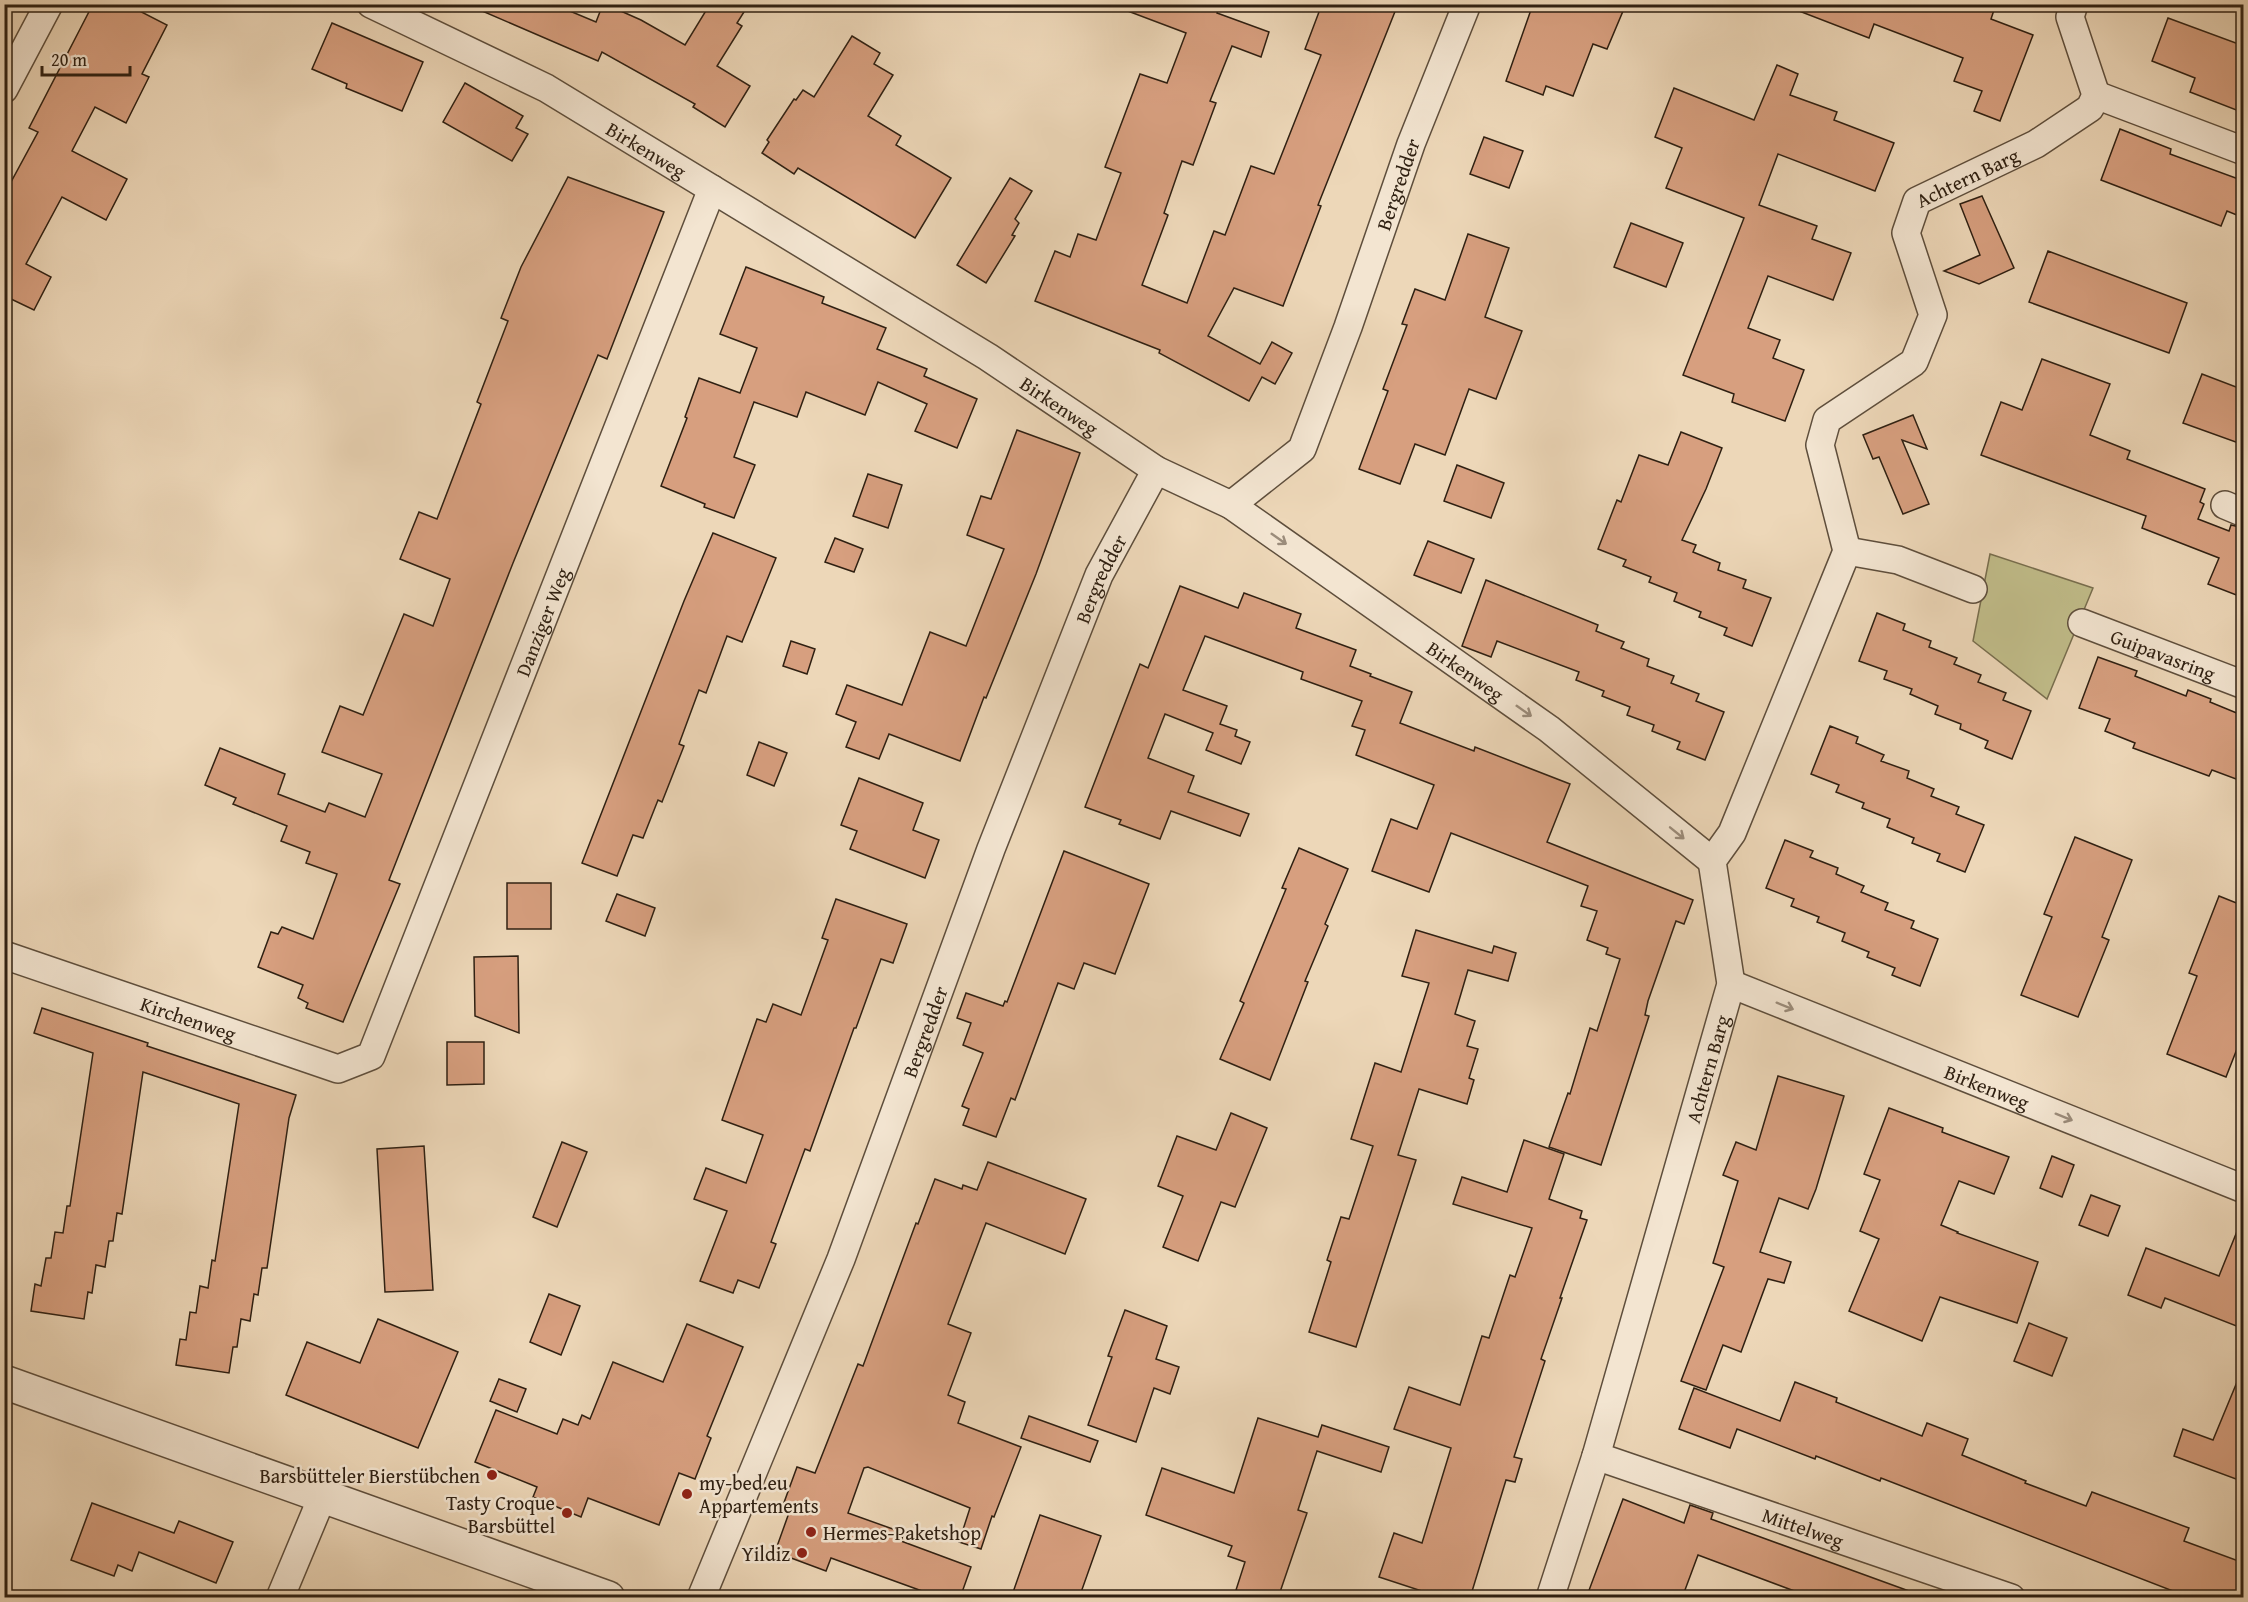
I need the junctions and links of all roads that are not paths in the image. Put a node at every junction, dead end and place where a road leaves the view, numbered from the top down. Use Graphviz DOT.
graph roads {
  1 [pos="49,4"];
  2 [pos="1467,4"];
  3 [pos="2074,4"];
  4 [pos="381,6"];
  5 [pos="4,89"];
  6 [pos="2096,95"];
  7 [pos="2244,151"];
  8 [pos="712,189"];
  9 [pos="1156,470"];
  10 [pos="1231,505"];
  11 [pos="1847,551"];
  12 [pos="1973,589"];
  13 [pos="2082,623"];
  14 [pos="2244,685"];
  15 [pos="1712,861"];
  16 [pos="4,955"];
  17 [pos="1731,984"];
  18 [pos="371,1056"];
  19 [pos="2244,1189"];
  20 [pos="4,1382"];
  21 [pos="1596,1456"];
  22 [pos="323,1494"];
  23 [pos="280,1598"];
  24 [pos="608,1598"];
  25 [pos="701,1598"];
  26 [pos="1550,1598"];
  27 [pos="2011,1598"];
  1 -- 5 [label="street"];
  2 -- 10 [label="street, Bergredder"];
  3 -- 6 [label="street"];
  4 -- 8 [label="street, Birkenweg"];
  6 -- 7 [label="street"];
  6 -- 11 [label="street, Achtern Barg"];
  8 -- 9 [label="street, Birkenweg"];
  8 -- 18 [label="street, Danziger Weg"];
  9 -- 10 [label="street, Birkenweg"];
  9 -- 25 [label="street, Bergredder"];
  10 -- 15 [label="street, Birkenweg, one-way"];
  11 -- 12 [label="street"];
  11 -- 15 [label="street"];
  13 -- 14 [label="street, Guipavasring"];
  15 -- 17 [label="street, Achtern Barg"];
  16 -- 18 [label="street, Kirchenweg"];
  17 -- 19 [label="street, Birkenweg, one-way"];
  17 -- 21 [label="street, Achtern Barg"];
  20 -- 22 [label="street"];
  21 -- 26 [label="street, Achtern Barg"];
  21 -- 27 [label="street, Mittelweg"];
  22 -- 23 [label="street"];
  22 -- 24 [label="street"];
}
